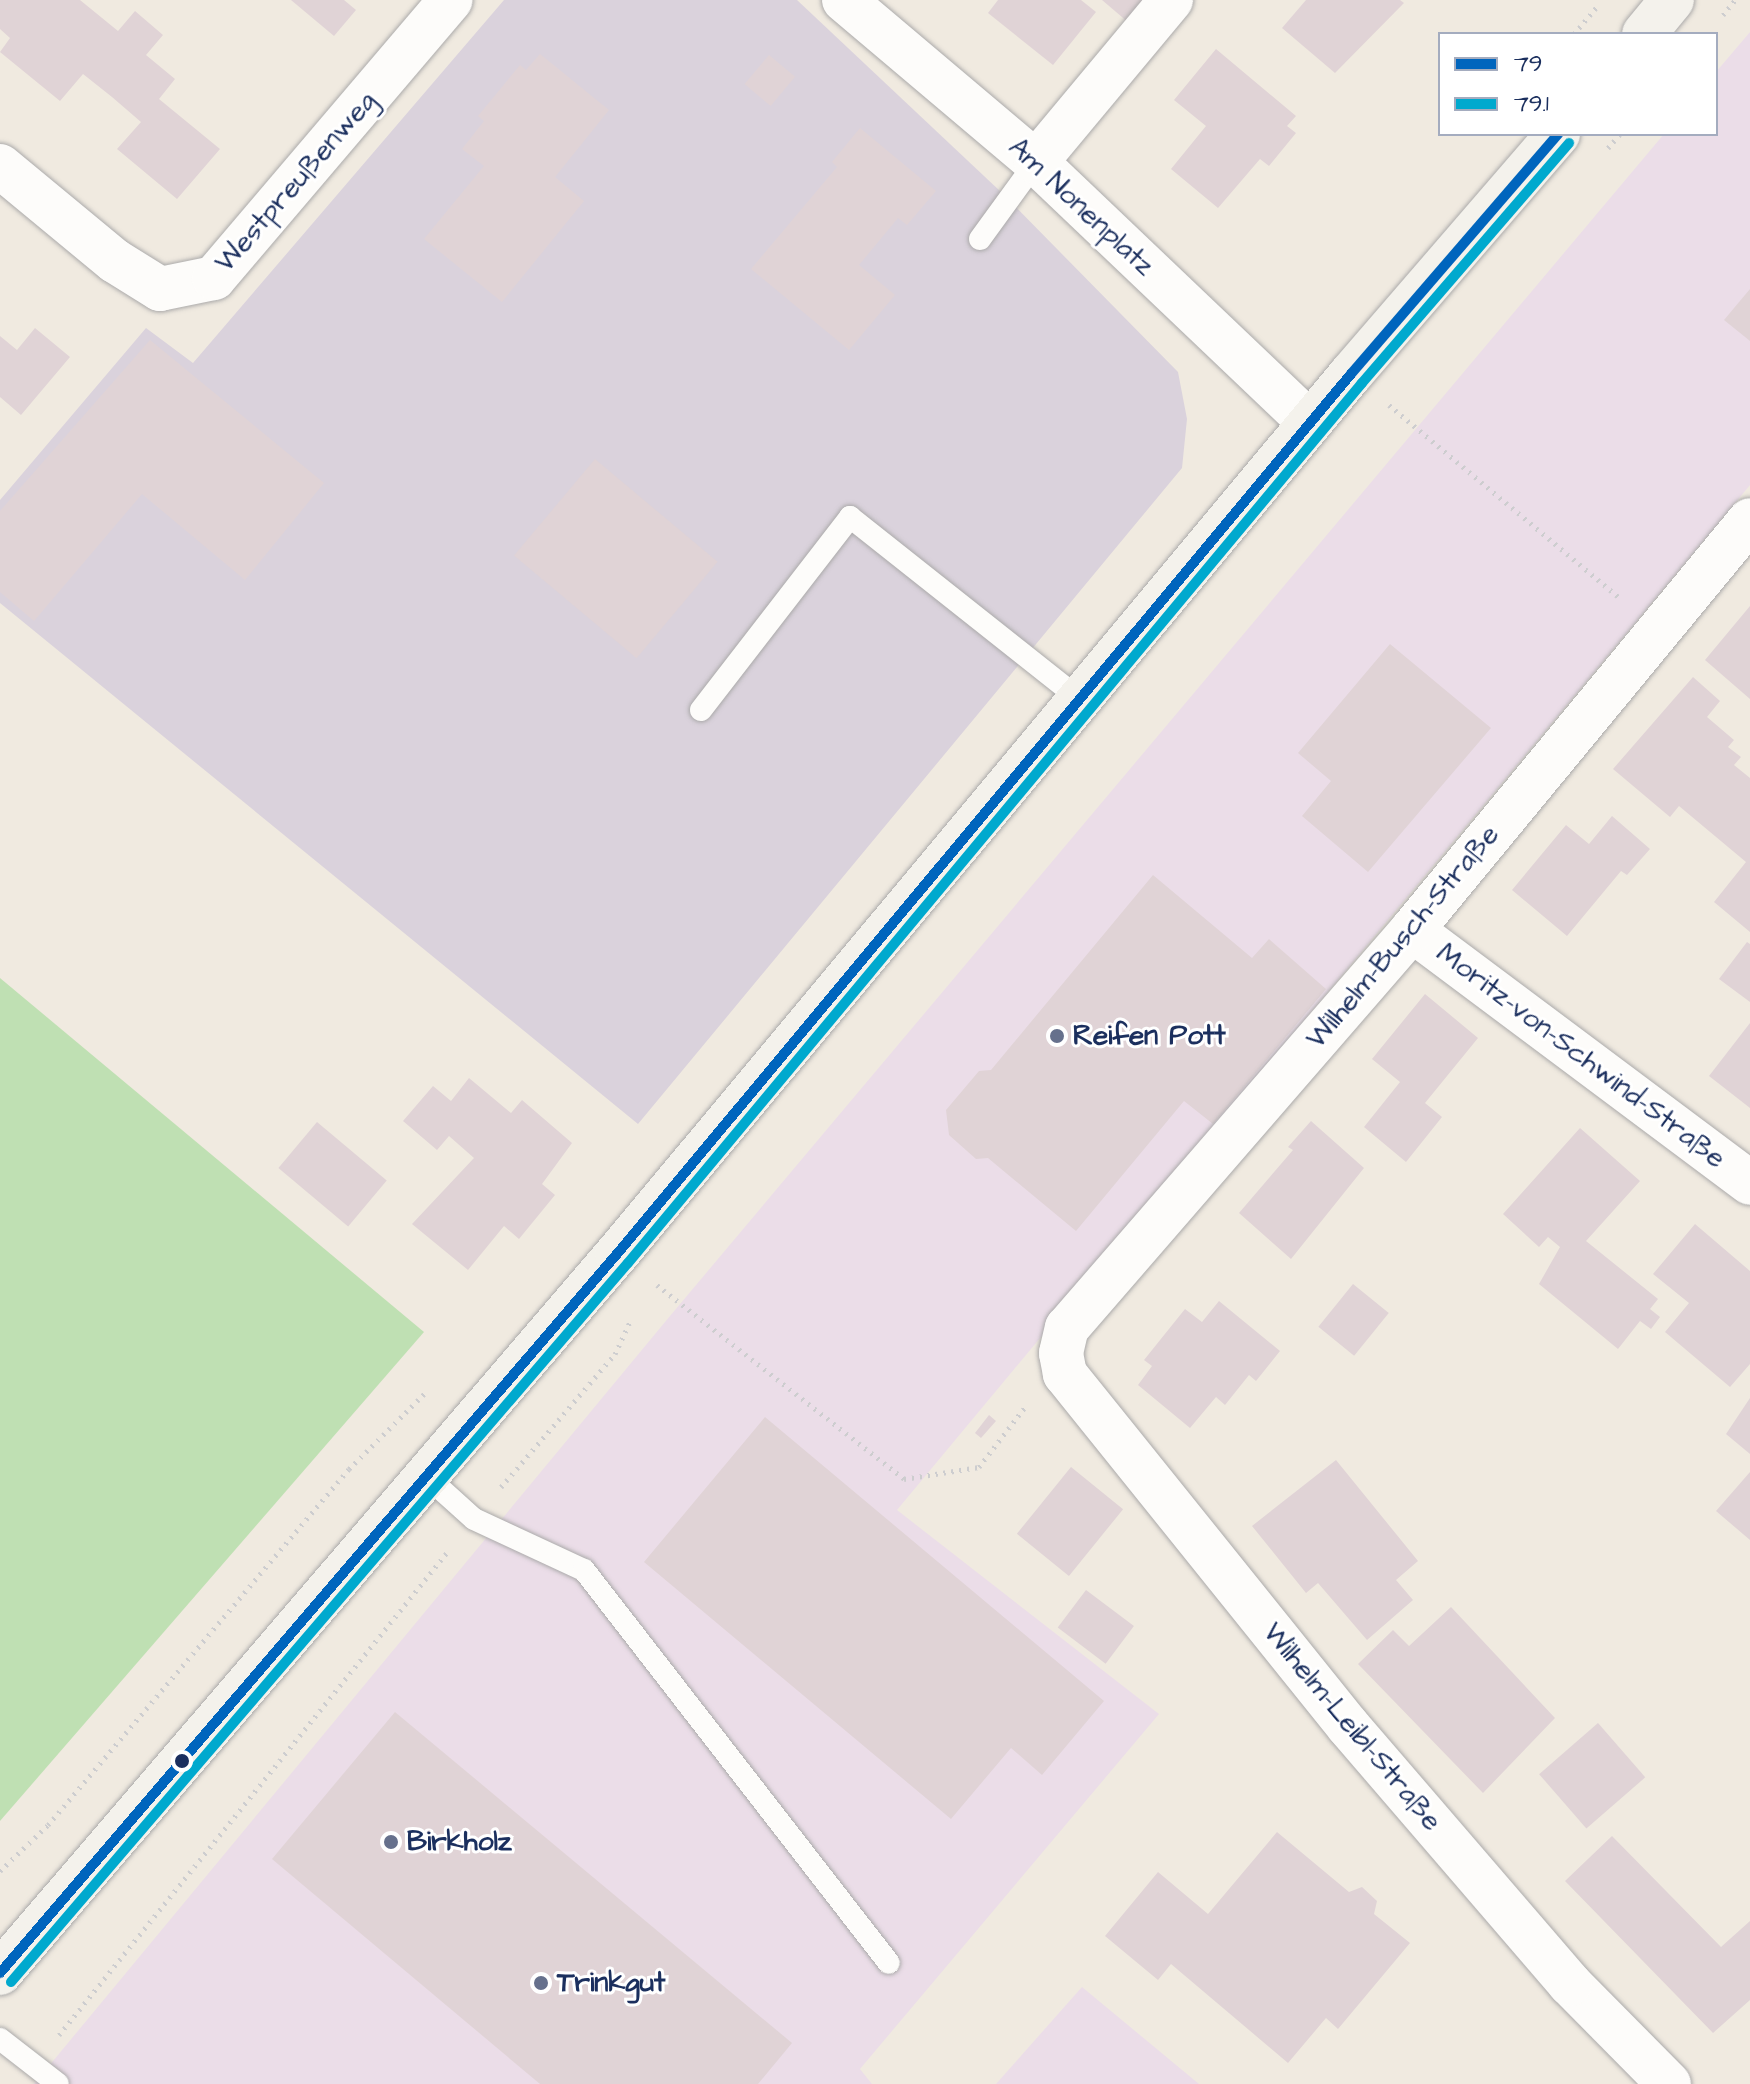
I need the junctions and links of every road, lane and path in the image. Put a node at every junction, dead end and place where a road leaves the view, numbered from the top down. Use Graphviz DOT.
graph roads {
  1 [pos="451,0"];
  2 [pos="844,0"];
  3 [pos="1171,0"];
  4 [pos="1603,0"];
  5 [pos="1672,0"];
  6 [pos="1576,32"];
  7 [pos="1646,32"];
  8 [pos="1556,136"];
  9 [pos="1036,162"];
  10 [pos="0,166"];
  11 [pos="980,239"];
  12 [pos="1351,374"];
  13 [pos="1310,423"];
  14 [pos="1750,520"];
  15 [pos="1657,632"];
  16 [pos="1080,699"];
  17 [pos="701,710"];
  18 [pos="1412,930"];
  19 [pos="1750,1183"];
  20 [pos="649,1279"];
  21 [pos="632,1317"];
  22 [pos="1063,1364"];
  23 [pos="438,1379"];
  24 [pos="424,1474"];
  25 [pos="474,1519"];
  26 [pos="0,1871"];
  27 [pos="889,1963"];
  28 [pos="0,1973"];
  29 [pos="0,2039"];
  30 [pos="35,2065"];
  31 [pos="58,2084"];
  32 [pos="1669,2084"];
  1 -- 10 [label="street, Westpreußenweg"];
  2 -- 9 [label="street, Am Nonenplatz"];
  3 -- 9 [label="street"];
  4 -- 6 [label="path"];
  5 -- 7 [label="main road"];
  8 -- 12 [label="main road"];
  9 -- 11 [label="lane"];
  9 -- 13 [label="street, Am Nonenplatz"];
  12 -- 13 [label="main road"];
  12 -- 15 [label="path"];
  13 -- 16 [label="main road"];
  14 -- 15 [label="street, Wilhelm-Busch-Straße"];
  15 -- 18 [label="street, Wilhelm-Busch-Straße"];
  16 -- 17 [label="lane"];
  16 -- 24 [label="main road"];
  18 -- 19 [label="street, Moritz-von-Schwind-Straße"];
  18 -- 22 [label="street, Wilhelm-Busch-Straße"];
  20 -- 22 [label="path"];
  21 -- 25 [label="path"];
  22 -- 32 [label="street, Wilhelm-Leibl-Straße"];
  23 -- 26 [label="path"];
  24 -- 25 [label="lane"];
  24 -- 28 [label="main road"];
  25 -- 27 [label="lane"];
  25 -- 30 [label="path"];
  29 -- 30 [label="lane"];
  30 -- 31 [label="lane"];
}
